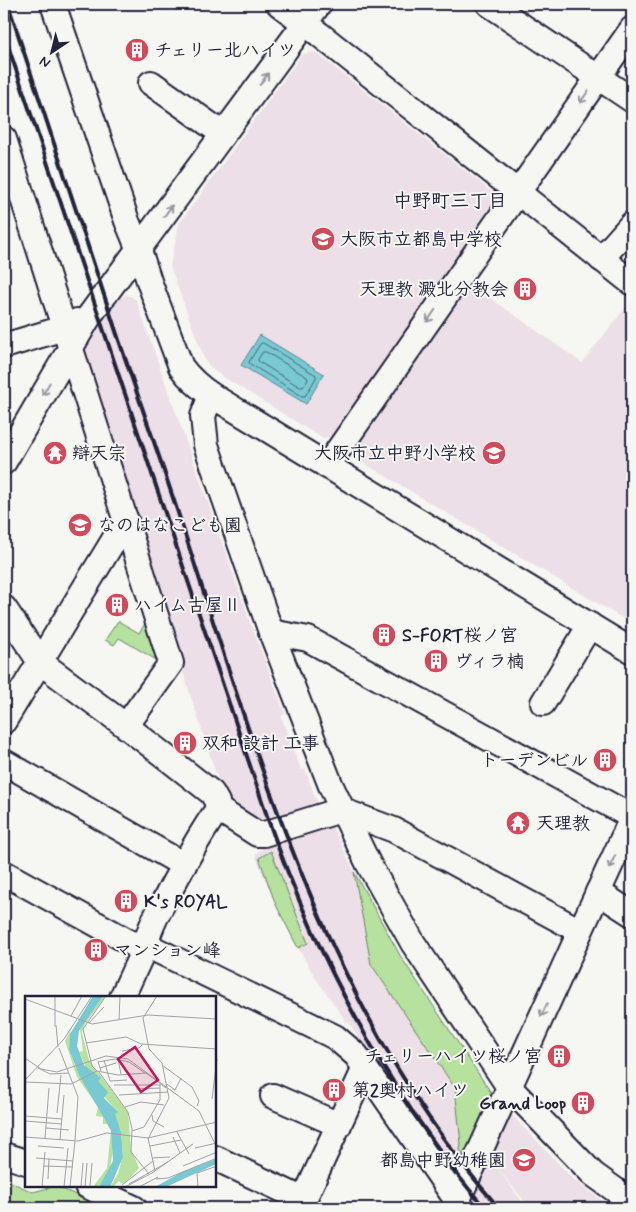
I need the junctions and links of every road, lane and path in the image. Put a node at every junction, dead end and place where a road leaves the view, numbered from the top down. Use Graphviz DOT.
graph roads {
  1 [pos="53,4"];
  2 [pos="279,4"];
  3 [pos="489,4"];
  4 [pos="312,13"];
  5 [pos="632,29"];
  6 [pos="598,77"];
  7 [pos="151,83"];
  8 [pos="632,100"];
  9 [pos="223,134"];
  10 [pos="4,139"];
  11 [pos="518,191"];
  12 [pos="632,224"];
  13 [pos="139,250"];
  14 [pos="602,259"];
  15 [pos="632,283"];
  16 [pos="67,337"];
  17 [pos="4,346"];
  18 [pos="211,395"];
  19 [pos="4,462"];
  20 [pos="327,466"];
  21 [pos="126,520"];
  22 [pos="6,619"];
  23 [pos="590,626"];
  24 [pos="272,632"];
  25 [pos="632,651"];
  26 [pos="40,662"];
  27 [pos="543,703"];
  28 [pos="4,721"];
  29 [pos="126,726"];
  30 [pos="4,762"];
  31 [pos="218,809"];
  32 [pos="342,810"];
  33 [pos="632,818"];
  34 [pos="184,865"];
  35 [pos="4,873"];
  36 [pos="598,892"];
  37 [pos="632,914"];
  38 [pos="580,931"];
  39 [pos="146,945"];
  40 [pos="122,996"];
  41 [pos="365,1068"];
  42 [pos="509,1087"];
  43 [pos="273,1096"];
  44 [pos="339,1125"];
  45 [pos="4,1155"];
  46 [pos="216,1159"];
  47 [pos="25,1162"];
  48 [pos="89,1187"];
  49 [pos="631,1197"];
  50 [pos="302,1204"];
  51 [pos="458,1206"];
  52 [pos="134,1208"];
  1 -- 13 [label="street"];
  2 -- 4 [label="street"];
  3 -- 6 [label="street"];
  9 -- 4 [label="street, one-way"];
  4 -- 11 [label="street"];
  5 -- 6 [label="street"];
  6 -- 8 [label="street"];
  6 -- 11 [label="street, one-way"];
  7 -- 9 [label="street"];
  13 -- 9 [label="street, one-way"];
  10 -- 16 [label="street"];
  11 -- 14 [label="street"];
  11 -- 20 [label="street, one-way"];
  12 -- 14 [label="street"];
  13 -- 16 [label="street"];
  13 -- 18 [label="street"];
  14 -- 15 [label="street"];
  16 -- 17 [label="street"];
  16 -- 19 [label="street, one-way"];
  16 -- 21 [label="street"];
  18 -- 20 [label="street"];
  18 -- 24 [label="street"];
  20 -- 23 [label="street"];
  21 -- 26 [label="street"];
  21 -- 29 [label="street"];
  22 -- 26 [label="street"];
  23 -- 25 [label="street"];
  23 -- 27 [label="street"];
  24 -- 32 [label="street"];
  24 -- 33 [label="street"];
  26 -- 28 [label="street"];
  26 -- 29 [label="street"];
  29 -- 31 [label="street"];
  30 -- 34 [label="street"];
  31 -- 32 [label="street"];
  31 -- 34 [label="street"];
  32 -- 38 [label="street"];
  32 -- 42 [label="street"];
  33 -- 36 [label="street, one-way"];
  34 -- 39 [label="street"];
  35 -- 39 [label="street"];
  36 -- 37 [label="street"];
  36 -- 38 [label="street"];
  38 -- 42 [label="street, one-way"];
  39 -- 40 [label="street"];
  39 -- 41 [label="street"];
  41 -- 44 [label="street"];
  41 -- 51 [label="street"];
  42 -- 49 [label="street"];
  42 -- 51 [label="street"];
  43 -- 44 [label="street"];
  44 -- 50 [label="street"];
  45 -- 47 [label="street"];
  46 -- 50 [label="street"];
  48 -- 52 [label="street"];
}
